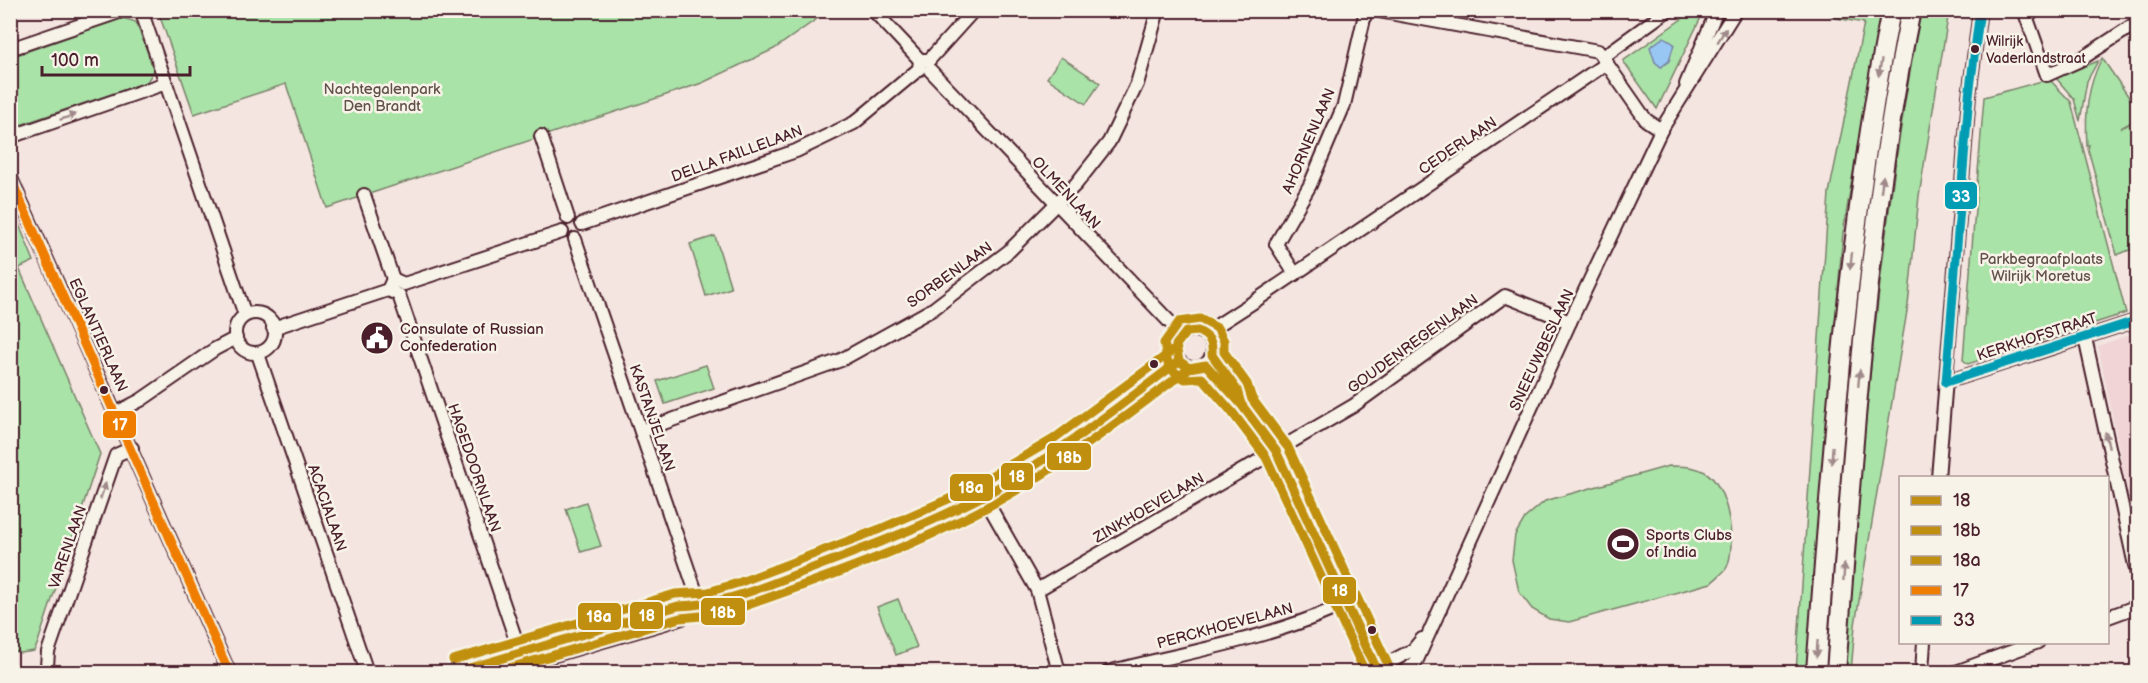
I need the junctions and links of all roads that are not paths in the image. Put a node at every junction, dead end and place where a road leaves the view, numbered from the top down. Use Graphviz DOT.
graph roads {
  1 [pos="125,10"];
  2 [pos="141,10"];
  3 [pos="873,10"];
  4 [pos="974,10"];
  5 [pos="1158,10"];
  6 [pos="1366,10"];
  7 [pos="1373,10"];
  8 [pos="1668,10"];
  9 [pos="1717,10"];
  10 [pos="1736,10"];
  11 [pos="1891,10"];
  12 [pos="1911,10"];
  13 [pos="1980,10"];
  14 [pos="2024,10"];
  15 [pos="2138,22"];
  16 [pos="10,49"];
  17 [pos="1605,60"];
  18 [pos="925,65"];
  19 [pos="166,83"];
  20 [pos="1683,93"];
  21 [pos="1661,130"];
  22 [pos="10,136"];
  23 [pos="541,136"];
  24 [pos="10,176"];
  25 [pos="364,195"];
  26 [pos="1057,204"];
  27 [pos="568,218"];
  28 [pos="582,224"];
  29 [pos="562,232"];
  30 [pos="575,238"];
  31 [pos="1295,274"];
  32 [pos="396,287"];
  33 [pos="1252,303"];
  34 [pos="246,315"];
  35 [pos="2138,320"];
  36 [pos="1570,322"];
  37 [pos="273,328"];
  38 [pos="1201,332"];
  39 [pos="1182,336"];
  40 [pos="236,338"];
  41 [pos="2085,338"];
  42 [pos="1211,341"];
  43 [pos="258,354"];
  44 [pos="1209,360"];
  45 [pos="1179,361"];
  46 [pos="1946,382"];
  47 [pos="116,413"];
  48 [pos="641,431"];
  49 [pos="132,448"];
  50 [pos="1276,451"];
  51 [pos="1938,476"];
  52 [pos="983,495"];
  53 [pos="2138,579"];
  54 [pos="1036,590"];
  55 [pos="1346,603"];
  56 [pos="2138,606"];
  57 [pos="701,607"];
  58 [pos="2109,617"];
  59 [pos="1434,621"];
  60 [pos="1924,644"];
  61 [pos="2033,644"];
  62 [pos="522,658"];
  63 [pos="46,670"];
  64 [pos="1377,671"];
  65 [pos="229,672"];
  66 [pos="367,672"];
  67 [pos="456,672"];
  68 [pos="496,672"];
  69 [pos="1059,672"];
  70 [pos="1108,672"];
  71 [pos="1405,672"];
  72 [pos="1816,672"];
  73 [pos="1836,672"];
  74 [pos="1922,672"];
  75 [pos="1956,672"];
  1 -- 16 [label="street"];
  2 -- 19 [label="street"];
  3 -- 18 [label="street, OLMENLAAN"];
  4 -- 18 [label="street, DELLA FAILLELAAN"];
  5 -- 26 [label="street, SORBENLAAN"];
  6 -- 31 [label="street, AHORNENLAAN"];
  7 -- 17 [label="street"];
  8 -- 17 [label="street, CEDERLAAN"];
  9 -- 20 [label="street, SNEEUWBESLAAN"];
  20 -- 10 [label="street, SNEEUWBESLAAN, one-way"];
  11 -- 72 [label="highway, one-way"];
  73 -- 12 [label="highway, one-way"];
  13 -- 46 [label="street"];
  14 -- 15 [label="street"];
  17 -- 21 [label="street"];
  17 -- 31 [label="street, CEDERLAAN"];
  18 -- 26 [label="street, OLMENLAAN"];
  18 -- 28 [label="street, DELLA FAILLELAAN"];
  22 -- 19 [label="street, one-way"];
  19 -- 34 [label="street"];
  20 -- 21 [label="street, SNEEUWBESLAAN"];
  21 -- 36 [label="street, SNEEUWBESLAAN"];
  23 -- 27 [label="street"];
  24 -- 47 [label="street, EGLANTIERLAAN"];
  25 -- 32 [label="street, HAGEDOORNLAAN"];
  26 -- 39 [label="street, OLMENLAAN"];
  26 -- 48 [label="street, SORBENLAAN"];
  27 -- 28 [label="street"];
  27 -- 29 [label="street"];
  28 -- 30 [label="street"];
  29 -- 30 [label="street"];
  29 -- 32 [label="street"];
  30 -- 48 [label="street, KASTANJELAAN"];
  31 -- 33 [label="street, CEDERLAAN"];
  32 -- 37 [label="street"];
  32 -- 62 [label="street, HAGEDOORNLAAN"];
  33 -- 38 [label="street, CEDERLAAN"];
  33 -- 42 [label="street, CEDERLAAN"];
  34 -- 37 [label="street"];
  34 -- 40 [label="street"];
  35 -- 41 [label="street, KERKHOFSTRAAT"];
  36 -- 50 [label="street, GOUDENREGENLAAN"];
  36 -- 59 [label="street, SNEEUWBESLAAN"];
  37 -- 43 [label="street"];
  38 -- 39 [label="street"];
  38 -- 42 [label="street"];
  39 -- 45 [label="street"];
  40 -- 43 [label="street"];
  40 -- 47 [label="street"];
  41 -- 46 [label="street, KERKHOFSTRAAT"];
  53 -- 41 [label="street, one-way"];
  42 -- 44 [label="street"];
  43 -- 66 [label="street, ACACIALAAN"];
  44 -- 45 [label="street"];
  44 -- 50 [label="street"];
  45 -- 52 [label="street"];
  46 -- 51 [label="street"];
  47 -- 49 [label="street, EGLANTIERLAAN"];
  48 -- 57 [label="street, KASTANJELAAN"];
  63 -- 49 [label="street, VARENLAAN, one-way"];
  49 -- 65 [label="street, EGLANTIERLAAN"];
  50 -- 54 [label="street, ZINKHOEVELAAN"];
  50 -- 55 [label="street"];
  52 -- 54 [label="street"];
  52 -- 57 [label="street"];
  54 -- 69 [label="street"];
  55 -- 64 [label="street"];
  55 -- 70 [label="street, PERCKHOEVELAAN"];
  56 -- 58 [label="street"];
  57 -- 62 [label="street"];
  59 -- 64 [label="street, SNEEUWBESLAAN"];
  59 -- 71 [label="street, SNEEUWBESLAAN"];
  60 -- 74 [label="street"];
  61 -- 75 [label="street"];
  62 -- 67 [label="street"];
  62 -- 68 [label="street"];
}
